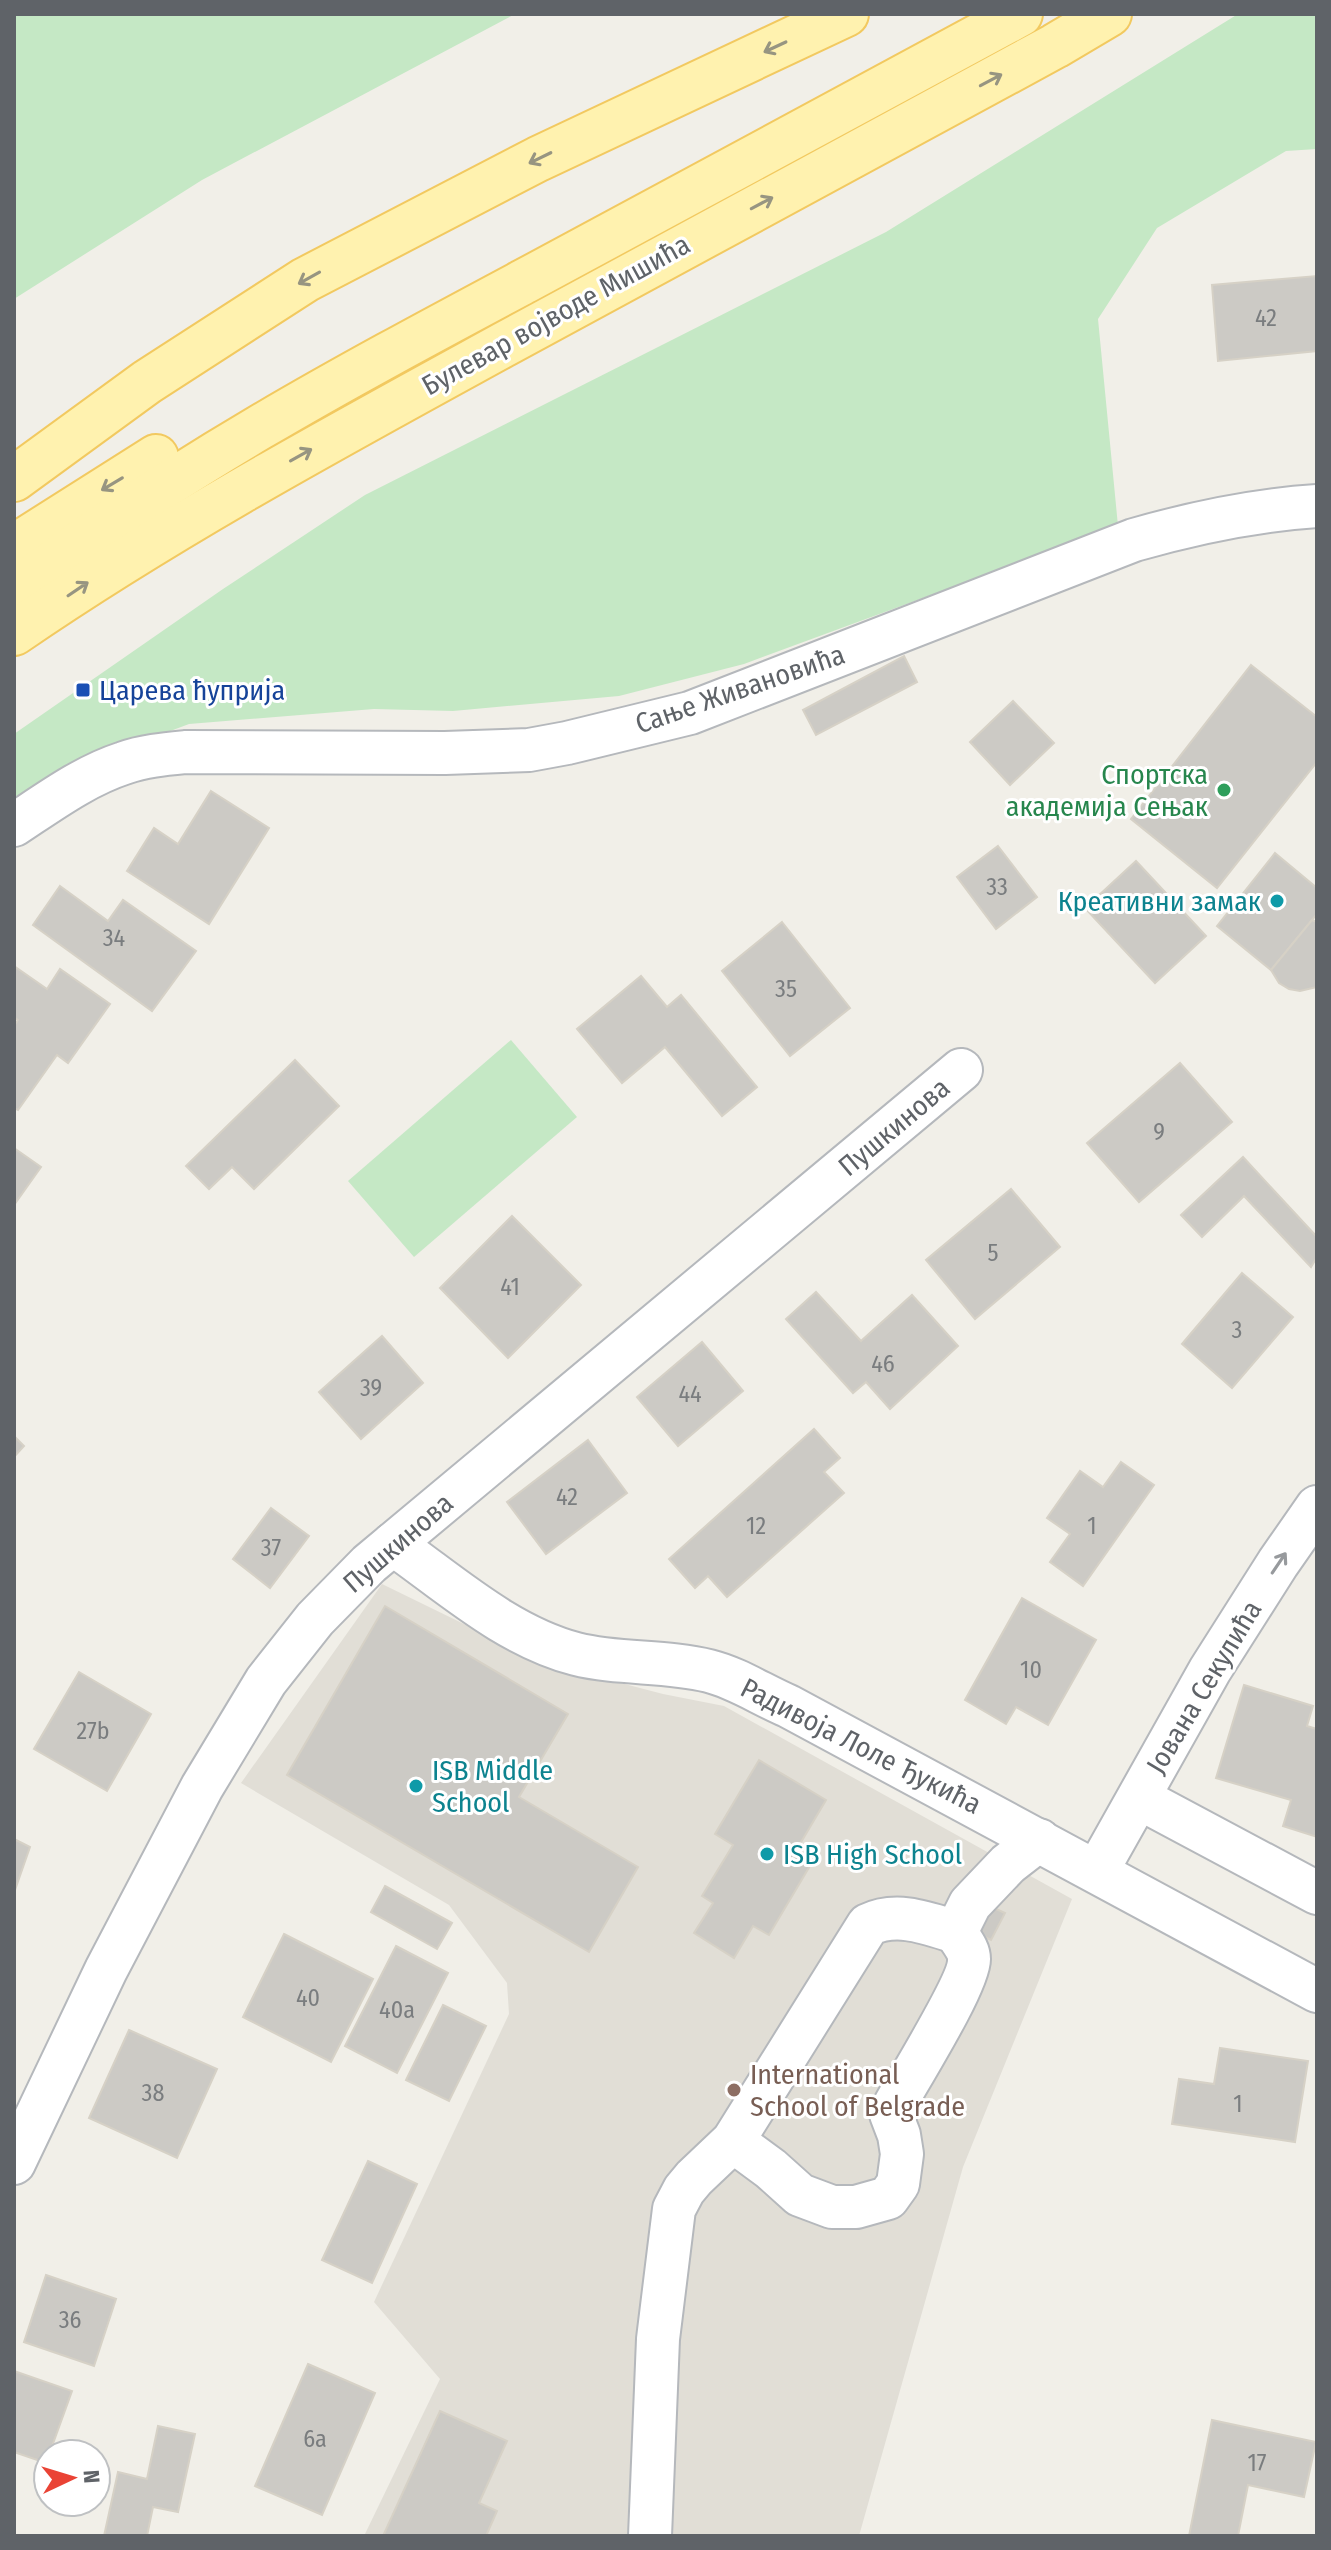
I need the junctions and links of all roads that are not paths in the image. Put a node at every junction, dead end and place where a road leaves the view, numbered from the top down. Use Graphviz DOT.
graph roads {
  1 [pos="846,14"];
  2 [pos="964,14"];
  3 [pos="1020,14"];
  4 [pos="1109,14"];
  5 [pos="14,479"];
  6 [pos="1317,506"];
  7 [pos="14,547"];
  8 [pos="14,592"];
  9 [pos="14,633"];
  10 [pos="14,825"];
  11 [pos="961,1070"];
  12 [pos="1317,1507"];
  13 [pos="393,1544"];
  14 [pos="1139,1798"];
  15 [pos="1039,1840"];
  16 [pos="1097,1871"];
  17 [pos="1317,1893"];
  18 [pos="956,1932"];
  19 [pos="1317,1991"];
  20 [pos="733,2141"];
  21 [pos="14,2163"];
  22 [pos="650,2536"];
  1 -- 5 [label="main road, one-way"];
  2 -- 7 [label="main road, one-way"];
  3 -- 8 [label="main road"];
  9 -- 4 [label="main road, Булевар војводе Мишића, one-way"];
  6 -- 10 [label="street, Сање Живановића"];
  11 -- 13 [label="street, Пушкинова"];
  14 -- 12 [label="street, Јована Секулића, one-way"];
  13 -- 15 [label="street, Радивоја Лоле Ђукића"];
  13 -- 21 [label="street, Пушкинова"];
  14 -- 16 [label="street, Јована Секулића"];
  14 -- 17 [label="street"];
  15 -- 16 [label="street, Радивоја Лоле Ђукића"];
  15 -- 18 [label="street"];
  16 -- 19 [label="street, Радивоја Лоле Ђукића"];
  18 -- 20 [label="street"];
  18 -- 20 [label="street"];
  20 -- 22 [label="street"];
}
